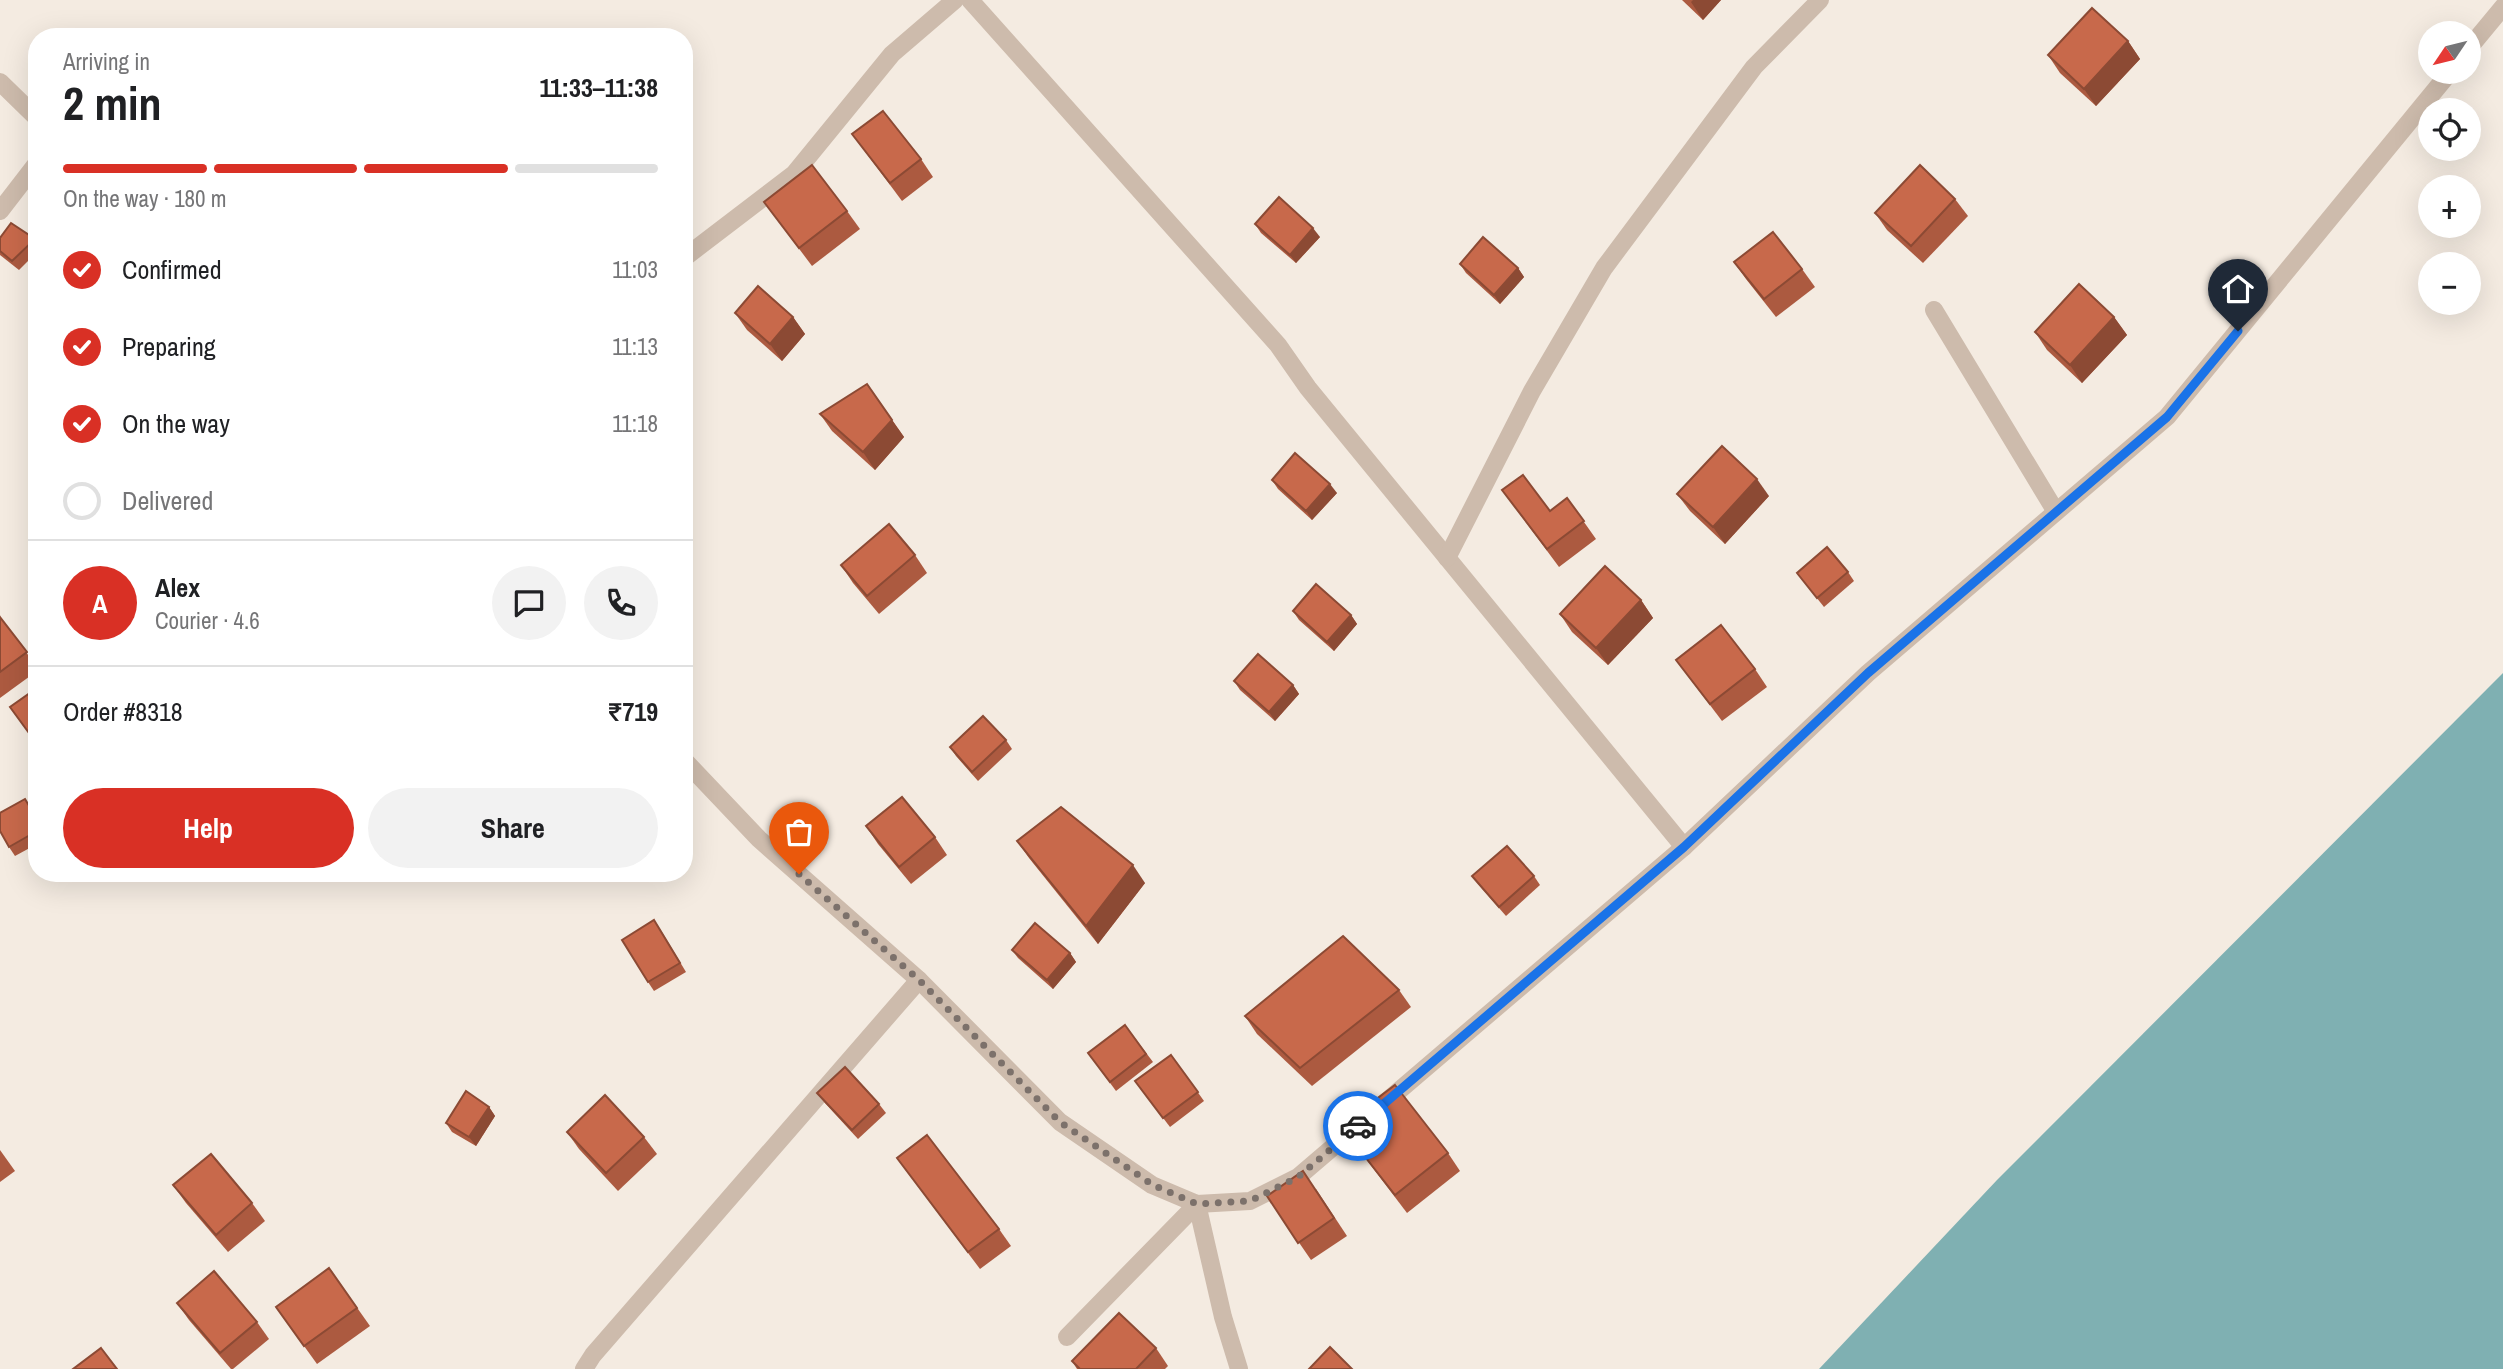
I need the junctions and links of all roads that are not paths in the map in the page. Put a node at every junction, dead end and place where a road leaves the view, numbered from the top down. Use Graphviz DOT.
graph roads {
  1 [pos="955,0"];
  2 [pos="970,0"];
  3 [pos="1820,0"];
  4 [pos="2503,7"];
  5 [pos="2482,32"];
  6 [pos="0,82"];
  7 [pos="2440,84"];
  8 [pos="28,109"];
  9 [pos="28,175"];
  10 [pos="0,211"];
  11 [pos="693,251"];
  12 [pos="1934,310"];
  13 [pos="2056,512"];
  14 [pos="1447,558"];
  15 [pos="693,770"];
  16 [pos="1684,847"];
  17 [pos="919,980"];
  18 [pos="1197,1204"];
  19 [pos="1067,1337"];
  20 [pos="584,1369"];
  21 [pos="1239,1369"];
  1 -- 11 [label="street"];
  2 -- 14 [label="street"];
  3 -- 14 [label="street"];
  4 -- 5 [label="street"];
  6 -- 8 [label="street"];
  7 -- 13 [label="street"];
  9 -- 10 [label="street"];
  12 -- 13 [label="street"];
  13 -- 16 [label="street"];
  14 -- 16 [label="street"];
  15 -- 17 [label="street"];
  16 -- 18 [label="street"];
  17 -- 18 [label="street"];
  17 -- 20 [label="street"];
  18 -- 19 [label="street"];
  18 -- 21 [label="street"];
}
